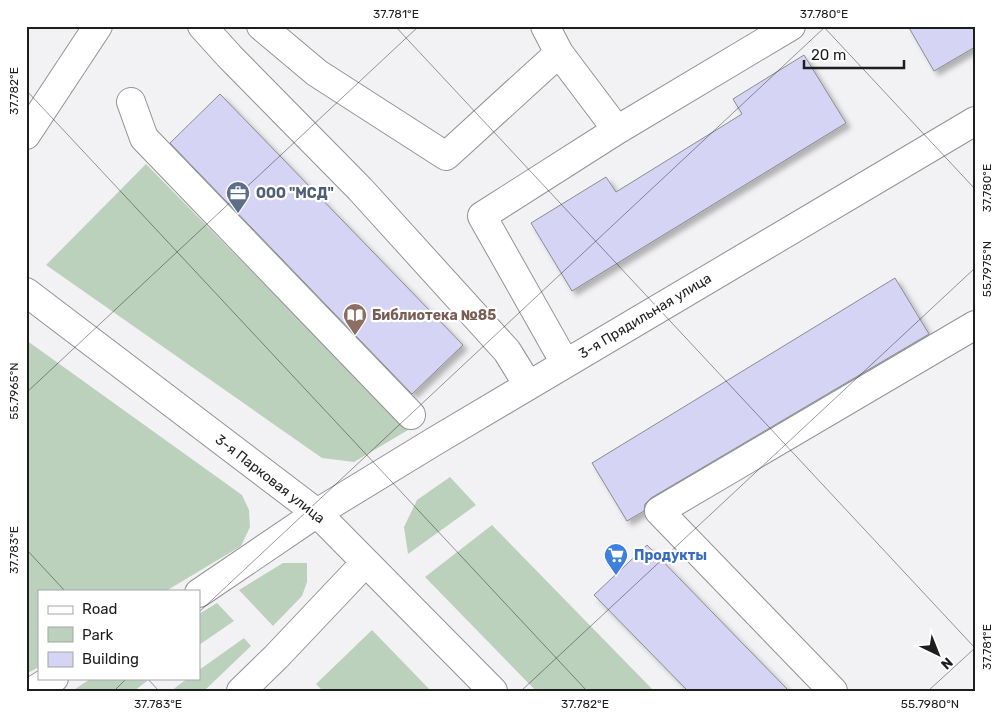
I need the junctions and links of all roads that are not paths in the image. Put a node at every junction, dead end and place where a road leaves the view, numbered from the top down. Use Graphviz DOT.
graph roads {
  1 [pos="98,26"];
  2 [pos="202,26"];
  3 [pos="254,26"];
  4 [pos="261,26"];
  5 [pos="545,26"];
  6 [pos="791,26"];
  7 [pos="559,53"];
  8 [pos="230,57"];
  9 [pos="131,102"];
  10 [pos="975,121"];
  11 [pos="617,130"];
  12 [pos="26,135"];
  13 [pos="26,292"];
  14 [pos="975,325"];
  15 [pos="565,363"];
  16 [pos="528,385"];
  17 [pos="411,415"];
  18 [pos="317,513"];
  19 [pos="365,564"];
  20 [pos="200,592"];
  21 [pos="51,680"];
  22 [pos="33,691"];
  23 [pos="241,691"];
  24 [pos="492,691"];
  25 [pos="833,691"];
  1 -- 12 [label="street"];
  2 -- 8 [label="street"];
  3 -- 8 [label="street"];
  4 -- 7 [label="street"];
  5 -- 7 [label="street"];
  6 -- 11 [label="street"];
  7 -- 11 [label="street"];
  8 -- 16 [label="street"];
  9 -- 17 [label="street"];
  10 -- 15 [label="street, 3-я Прядильная улица"];
  11 -- 15 [label="street"];
  13 -- 18 [label="street, 3-я Парковая улица"];
  14 -- 25 [label="street"];
  15 -- 16 [label="street, 3-я Прядильная улица"];
  16 -- 18 [label="street, 3-я Прядильная улица"];
  18 -- 19 [label="street, 3-я Парковая улица"];
  18 -- 20 [label="street, 3-я Прядильная улица"];
  19 -- 23 [label="street"];
  19 -- 24 [label="street, 3-я Парковая улица"];
  21 -- 22 [label="street"];
}
